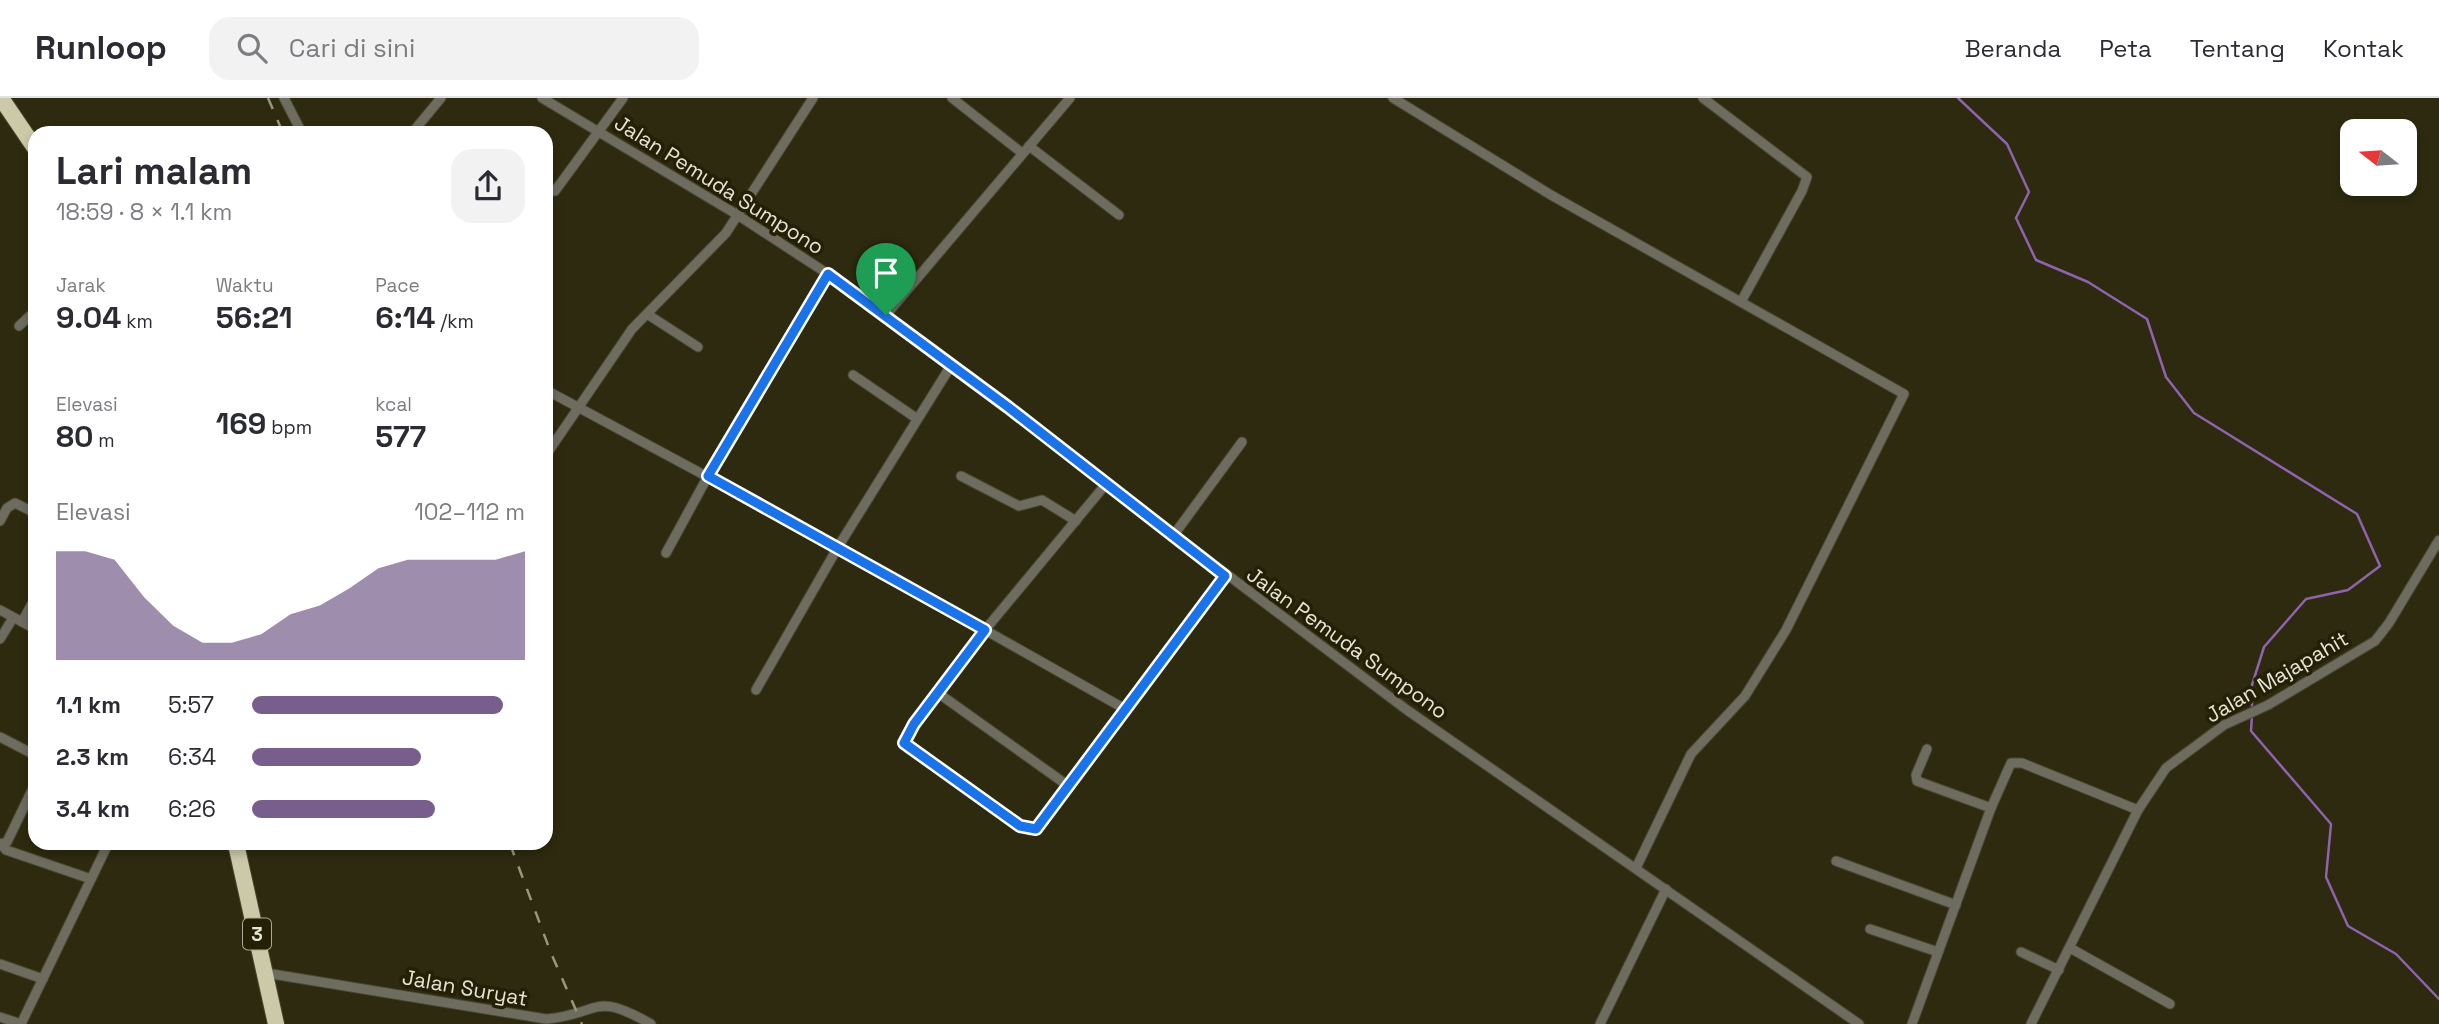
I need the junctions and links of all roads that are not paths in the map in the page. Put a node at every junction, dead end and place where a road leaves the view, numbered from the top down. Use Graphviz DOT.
graph roads {
  1 [pos="284,98"];
  2 [pos="441,98"];
  3 [pos="542,98"];
  4 [pos="622,98"];
  5 [pos="813,98"];
  6 [pos="952,98"];
  7 [pos="1070,98"];
  8 [pos="1393,98"];
  9 [pos="1703,98"];
  10 [pos="6,105"];
  11 [pos="298,126"];
  12 [pos="418,126"];
  13 [pos="597,130"];
  14 [pos="28,138"];
  15 [pos="1025,149"];
  16 [pos="555,191"];
  17 [pos="736,214"];
  18 [pos="1118,215"];
  19 [pos="828,274"];
  20 [pos="1742,300"];
  21 [pos="647,314"];
  22 [pos="886,315"];
  23 [pos="28,318"];
  24 [pos="19,326"];
  25 [pos="698,347"];
  26 [pos="952,364"];
  27 [pos="853,375"];
  28 [pos="553,394"];
  29 [pos="576,408"];
  30 [pos="916,418"];
  31 [pos="1242,442"];
  32 [pos="553,444"];
  33 [pos="708,476"];
  34 [pos="961,476"];
  35 [pos="1105,484"];
  36 [pos="28,510"];
  37 [pos="1076,520"];
  38 [pos="0,521"];
  39 [pos="1173,536"];
  40 [pos="2437,543"];
  41 [pos="838,547"];
  42 [pos="666,553"];
  43 [pos="1225,576"];
  44 [pos="28,607"];
  45 [pos="0,610"];
  46 [pos="18,620"];
  47 [pos="28,625"];
  48 [pos="985,630"];
  49 [pos="0,639"];
  50 [pos="756,690"];
  51 [pos="938,693"];
  52 [pos="1125,709"];
  53 [pos="0,737"];
  54 [pos="1927,749"];
  55 [pos="28,751"];
  56 [pos="1067,785"];
  57 [pos="28,798"];
  58 [pos="1991,808"];
  59 [pos="2138,810"];
  60 [pos="1,844"];
  61 [pos="105,850"];
  62 [pos="237,850"];
  63 [pos="1836,861"];
  64 [pos="1636,868"];
  65 [pos="91,879"];
  66 [pos="1667,889"];
  67 [pos="1956,905"];
  68 [pos="1870,929"];
  69 [pos="2070,948"];
  70 [pos="1938,952"];
  71 [pos="2021,952"];
  72 [pos="0,964"];
  73 [pos="2059,970"];
  74 [pos="266,972"];
  75 [pos="43,979"];
  76 [pos="2170,1004"];
  77 [pos="0,1017"];
  78 [pos="515,1020"];
  79 [pos="21,1024"];
  80 [pos="276,1024"];
  81 [pos="652,1024"];
  82 [pos="1600,1024"];
  83 [pos="1858,1024"];
  84 [pos="1912,1024"];
  85 [pos="2031,1024"];
  1 -- 11 [label="street"];
  2 -- 12 [label="street"];
  3 -- 13 [label="street, Jalan Pemuda Sumpono"];
  4 -- 13 [label="street"];
  5 -- 17 [label="street"];
  6 -- 15 [label="street"];
  7 -- 15 [label="street"];
  8 -- 20 [label="street"];
  9 -- 20 [label="street"];
  10 -- 14 [label="highway"];
  13 -- 16 [label="street"];
  13 -- 17 [label="street, Jalan Pemuda Sumpono"];
  15 -- 18 [label="street"];
  15 -- 22 [label="street"];
  17 -- 19 [label="street, Jalan Pemuda Sumpono"];
  17 -- 21 [label="street"];
  19 -- 22 [label="street, Jalan Pemuda Sumpono"];
  19 -- 33 [label="street"];
  20 -- 64 [label="street"];
  21 -- 25 [label="street"];
  21 -- 29 [label="street"];
  22 -- 26 [label="street, Jalan Pemuda Sumpono"];
  23 -- 24 [label="street"];
  26 -- 30 [label="street"];
  26 -- 35 [label="street, Jalan Pemuda Sumpono"];
  27 -- 30 [label="street"];
  28 -- 29 [label="street"];
  29 -- 32 [label="street"];
  29 -- 33 [label="street"];
  30 -- 41 [label="street"];
  31 -- 39 [label="street"];
  33 -- 41 [label="street"];
  33 -- 42 [label="street"];
  34 -- 37 [label="street"];
  35 -- 37 [label="street"];
  35 -- 39 [label="street, Jalan Pemuda Sumpono"];
  36 -- 38 [label="street"];
  37 -- 48 [label="street"];
  39 -- 43 [label="street, Jalan Pemuda Sumpono"];
  40 -- 59 [label="street, Jalan Majapahit"];
  41 -- 48 [label="street"];
  41 -- 50 [label="street"];
  43 -- 52 [label="street"];
  43 -- 64 [label="street, Jalan Pemuda Sumpono"];
  44 -- 46 [label="street"];
  45 -- 46 [label="street"];
  46 -- 47 [label="street"];
  46 -- 49 [label="street"];
  48 -- 51 [label="street"];
  48 -- 52 [label="street"];
  51 -- 56 [label="street"];
  51 -- 56 [label="street"];
  52 -- 56 [label="street"];
  53 -- 55 [label="street"];
  54 -- 58 [label="street"];
  57 -- 60 [label="street"];
  58 -- 59 [label="street"];
  58 -- 67 [label="street"];
  59 -- 69 [label="street, Jalan Majapahit"];
  60 -- 65 [label="street"];
  61 -- 65 [label="street"];
  62 -- 74 [label="highway, 3"];
  63 -- 67 [label="street"];
  64 -- 66 [label="street, Jalan Pemuda Sumpono"];
  65 -- 75 [label="street"];
  66 -- 82 [label="street"];
  66 -- 83 [label="street, Jalan Pemuda Sumpono"];
  67 -- 70 [label="street"];
  68 -- 70 [label="street"];
  69 -- 73 [label="street, Jalan Majapahit"];
  69 -- 76 [label="street"];
  70 -- 84 [label="street"];
  71 -- 73 [label="street"];
  72 -- 75 [label="street"];
  73 -- 85 [label="street, Jalan Majapahit"];
  74 -- 78 [label="street, Jalan Suryat"];
  74 -- 80 [label="highway, 3"];
  75 -- 79 [label="street"];
  77 -- 79 [label="street"];
  78 -- 81 [label="street, Jalan Suryat"];
}
